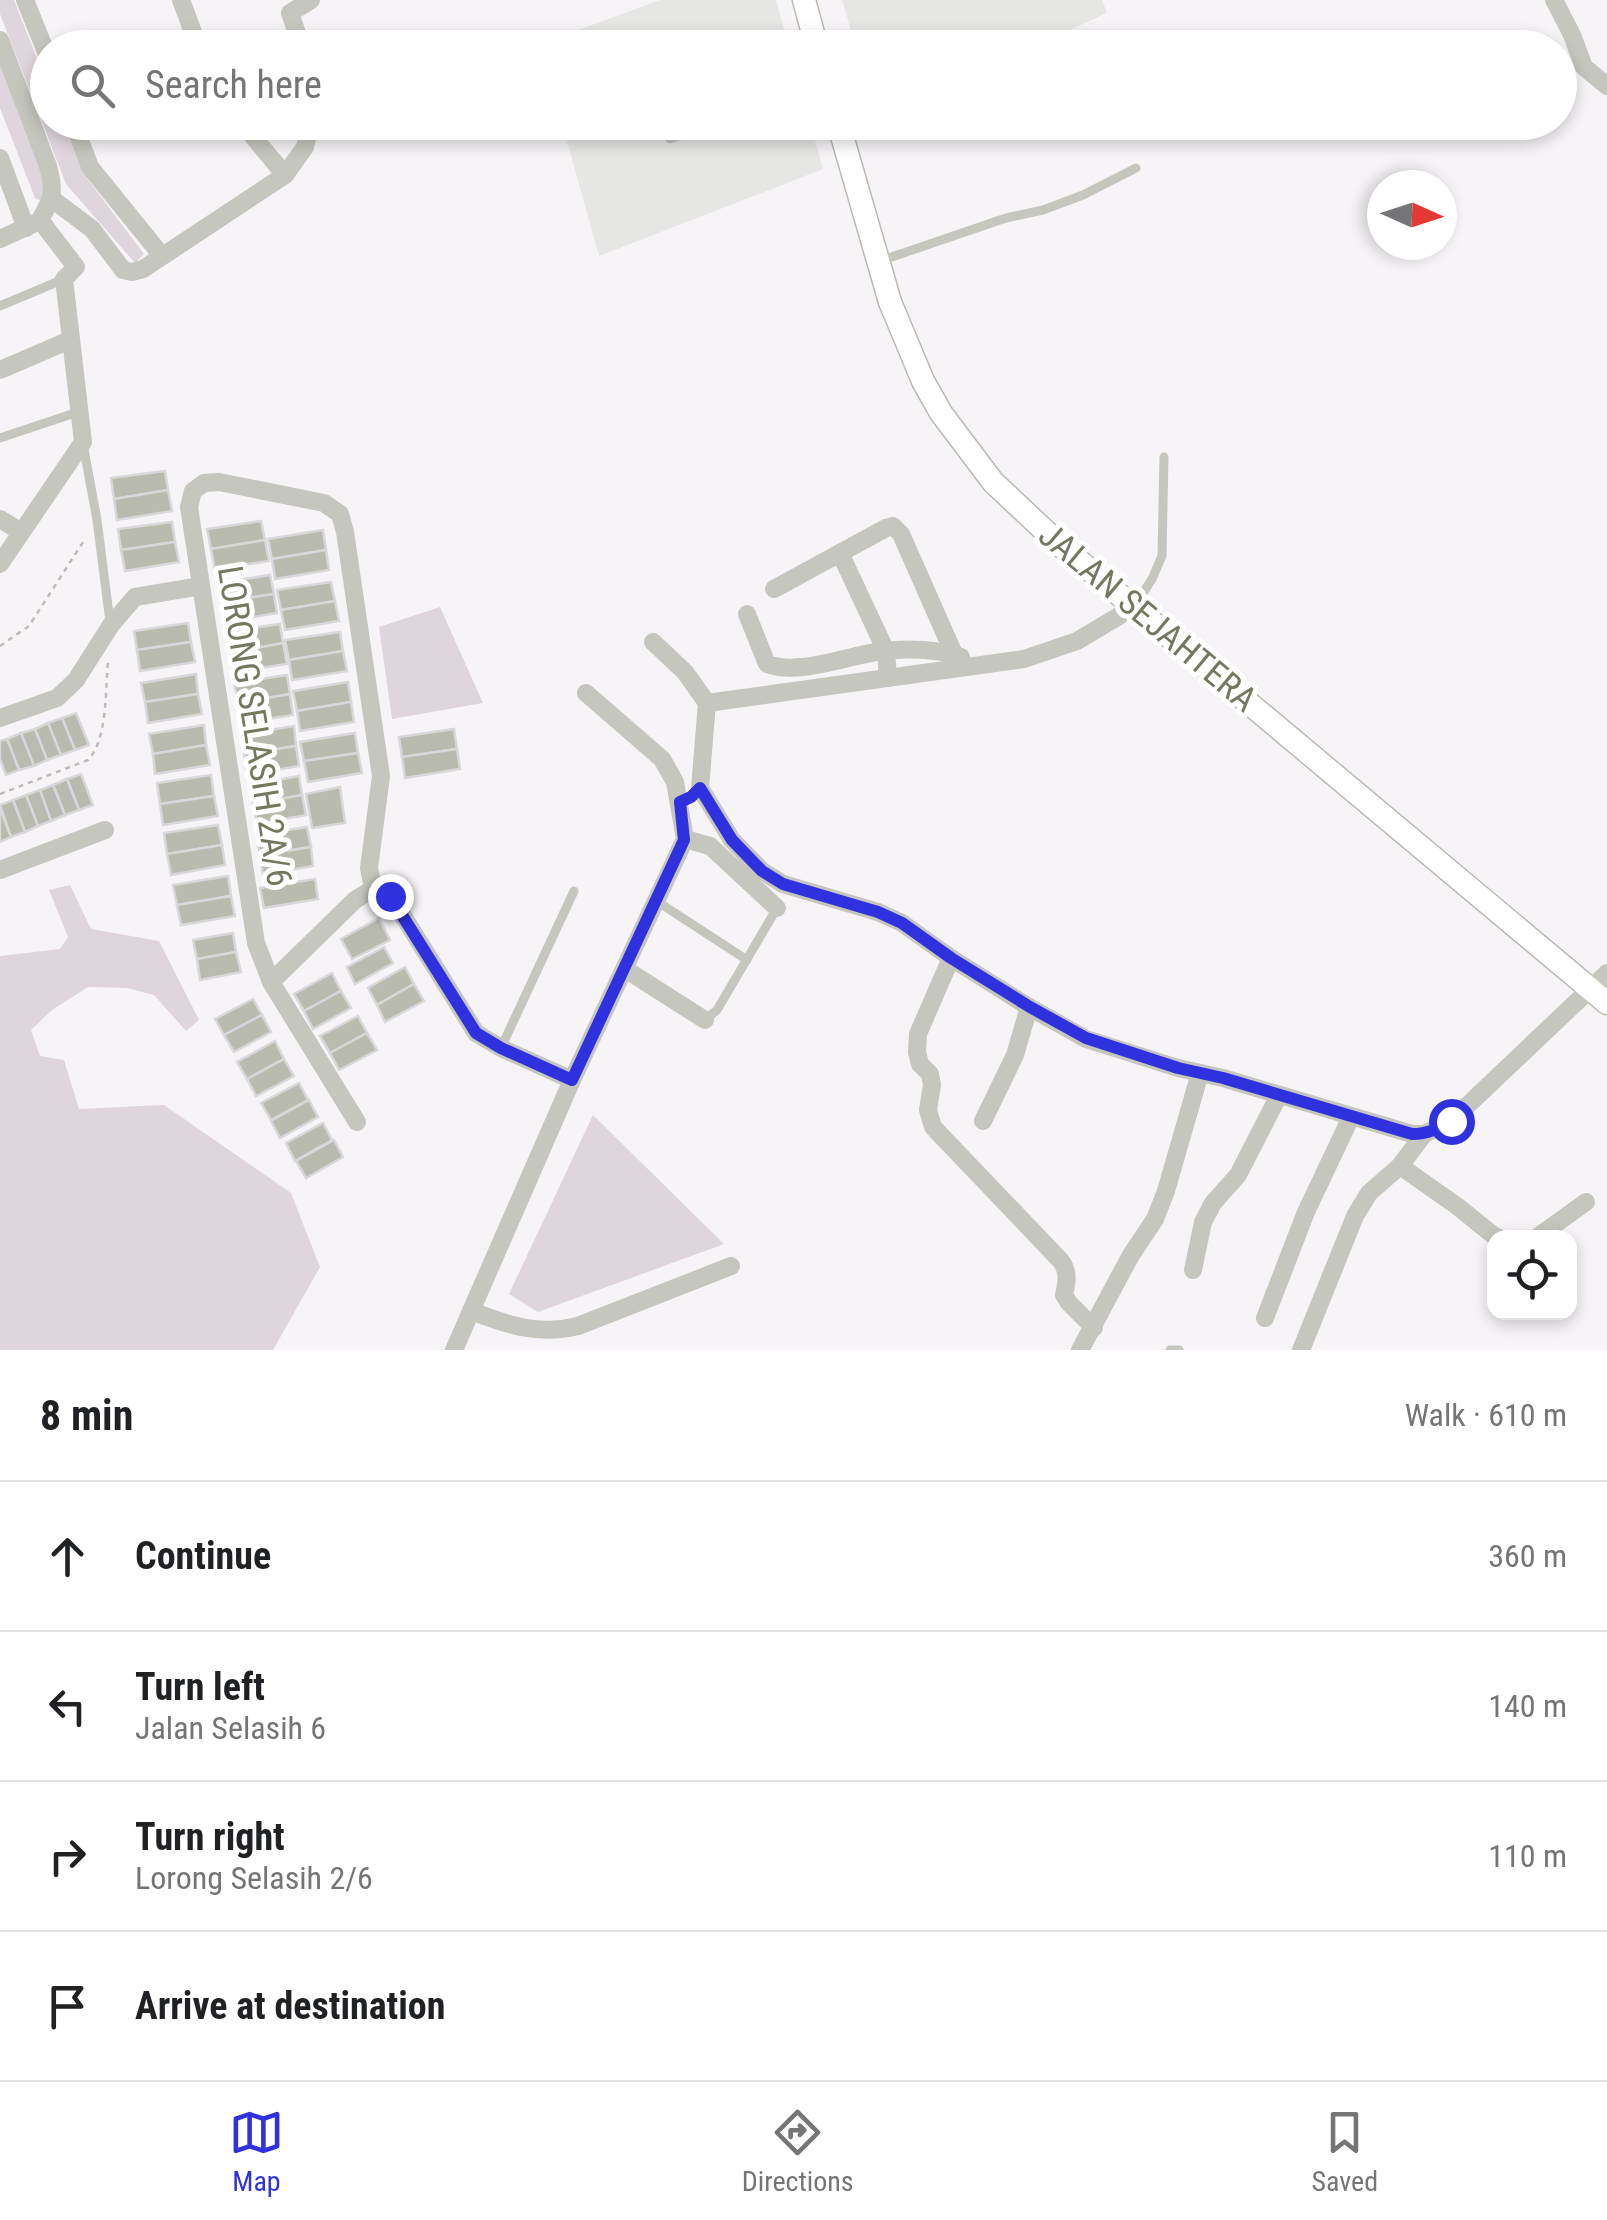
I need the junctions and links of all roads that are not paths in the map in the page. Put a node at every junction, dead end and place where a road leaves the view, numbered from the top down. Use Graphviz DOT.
graph roads {
  1 [pos="25,0"];
  2 [pos="181,0"];
  3 [pos="311,0"];
  4 [pos="804,0"];
  5 [pos="1554,0"];
  6 [pos="37,30"];
  7 [pos="192,30"];
  8 [pos="296,30"];
  9 [pos="812,30"];
  10 [pos="1569,30"];
  11 [pos="0,40"];
  12 [pos="1577,49"];
  13 [pos="1607,86"];
  14 [pos="30,119"];
  15 [pos="38,140"];
  16 [pos="80,140"];
  17 [pos="255,140"];
  18 [pos="306,140"];
  19 [pos="843,140"];
  20 [pos="0,158"];
  21 [pos="1136,168"];
  22 [pos="285,175"];
  23 [pos="52,199"];
  24 [pos="33,224"];
  25 [pos="0,239"];
  26 [pos="162,256"];
  27 [pos="877,262"];
  28 [pos="70,273"];
  29 [pos="0,306"];
  30 [pos="70,340"];
  31 [pos="0,370"];
  32 [pos="79,412"];
  33 [pos="0,438"];
  34 [pos="83,442"];
  35 [pos="1164,458"];
  36 [pos="0,519"];
  37 [pos="21,532"];
  38 [pos="840,553"];
  39 [pos="0,564"];
  40 [pos="201,586"];
  41 [pos="774,589"];
  42 [pos="1134,607"];
  43 [pos="748,614"];
  44 [pos="111,626"];
  45 [pos="652,642"];
  46 [pos="886,650"];
  47 [pos="954,654"];
  48 [pos="986,665"];
  49 [pos="888,678"];
  50 [pos="586,693"];
  51 [pos="706,703"];
  52 [pos="0,718"];
  53 [pos="700,788"];
  54 [pos="680,802"];
  55 [pos="105,830"];
  56 [pos="684,840"];
  57 [pos="0,870"];
  58 [pos="373,889"];
  59 [pos="574,891"];
  60 [pos="655,900"];
  61 [pos="777,908"];
  62 [pos="951,958"];
  63 [pos="746,960"];
  64 [pos="624,969"];
  65 [pos="271,982"];
  66 [pos="1602,988"];
  67 [pos="1030,1007"];
  68 [pos="704,1020"];
  69 [pos="501,1048"];
  70 [pos="1200,1073"];
  71 [pos="572,1080"];
  72 [pos="1278,1095"];
  73 [pos="1351,1117"];
  74 [pos="983,1121"];
  75 [pos="357,1122"];
  76 [pos="1424,1134"];
  77 [pos="1400,1166"];
  78 [pos="1586,1202"];
  79 [pos="1547,1230"];
  80 [pos="1487,1231"];
  81 [pos="731,1266"];
  82 [pos="1193,1270"];
  83 [pos="471,1311"];
  84 [pos="1265,1318"];
  85 [pos="1094,1328"];
  86 [pos="454,1350"];
  87 [pos="1080,1350"];
  88 [pos="1170,1350"];
  89 [pos="1179,1350"];
  90 [pos="1301,1350"];
  1 -- 6 [label="street"];
  2 -- 7 [label="street"];
  3 -- 8 [label="street"];
  4 -- 9 [label="main road"];
  5 -- 10 [label="street"];
  11 -- 14 [label="street"];
  12 -- 13 [label="street"];
  15 -- 23 [label="street"];
  16 -- 26 [label="street"];
  17 -- 22 [label="street"];
  18 -- 22 [label="street"];
  19 -- 27 [label="main road, JALAN SEJAHTERA"];
  20 -- 24 [label="street"];
  21 -- 27 [label="lane"];
  22 -- 26 [label="street"];
  23 -- 24 [label="street"];
  23 -- 26 [label="street"];
  24 -- 25 [label="street"];
  24 -- 28 [label="street"];
  27 -- 42 [label="main road, JALAN SEJAHTERA"];
  28 -- 29 [label="lane"];
  28 -- 30 [label="street"];
  30 -- 31 [label="street"];
  30 -- 32 [label="street"];
  32 -- 33 [label="lane"];
  32 -- 34 [label="street"];
  34 -- 37 [label="street"];
  34 -- 44 [label="lane"];
  35 -- 42 [label="lane"];
  36 -- 37 [label="street"];
  37 -- 39 [label="street"];
  38 -- 41 [label="street"];
  38 -- 46 [label="street"];
  38 -- 47 [label="street"];
  40 -- 44 [label="street"];
  40 -- 58 [label="street, LORONG SELASIH 2A/6"];
  40 -- 65 [label="street, LORONG SELASIH 2A/6"];
  42 -- 48 [label="street"];
  42 -- 66 [label="main road, JALAN SEJAHTERA"];
  43 -- 46 [label="street"];
  44 -- 52 [label="street"];
  45 -- 51 [label="street"];
  46 -- 47 [label="street"];
  46 -- 49 [label="street"];
  47 -- 48 [label="street"];
  48 -- 49 [label="street"];
  49 -- 51 [label="street"];
  50 -- 54 [label="street"];
  51 -- 53 [label="street"];
  53 -- 54 [label="street"];
  53 -- 62 [label="street"];
  54 -- 56 [label="street"];
  55 -- 57 [label="street"];
  56 -- 60 [label="street"];
  56 -- 61 [label="street"];
  58 -- 65 [label="street"];
  58 -- 69 [label="street"];
  59 -- 69 [label="lane"];
  60 -- 63 [label="lane"];
  60 -- 64 [label="street"];
  61 -- 63 [label="lane"];
  62 -- 67 [label="street"];
  62 -- 85 [label="street"];
  63 -- 68 [label="lane"];
  64 -- 68 [label="street"];
  64 -- 71 [label="street"];
  65 -- 75 [label="street, LORONG SELASIH 2A/6"];
  66 -- 76 [label="street"];
  67 -- 70 [label="street"];
  67 -- 74 [label="street"];
  69 -- 71 [label="street"];
  70 -- 72 [label="street"];
  70 -- 85 [label="street"];
  71 -- 83 [label="street"];
  72 -- 73 [label="street"];
  72 -- 82 [label="street"];
  73 -- 76 [label="street"];
  73 -- 84 [label="street"];
  76 -- 77 [label="street"];
  77 -- 80 [label="street"];
  77 -- 90 [label="street"];
  78 -- 79 [label="street"];
  81 -- 83 [label="street"];
  83 -- 86 [label="street"];
  85 -- 87 [label="street"];
  88 -- 89 [label="lane"];
}
